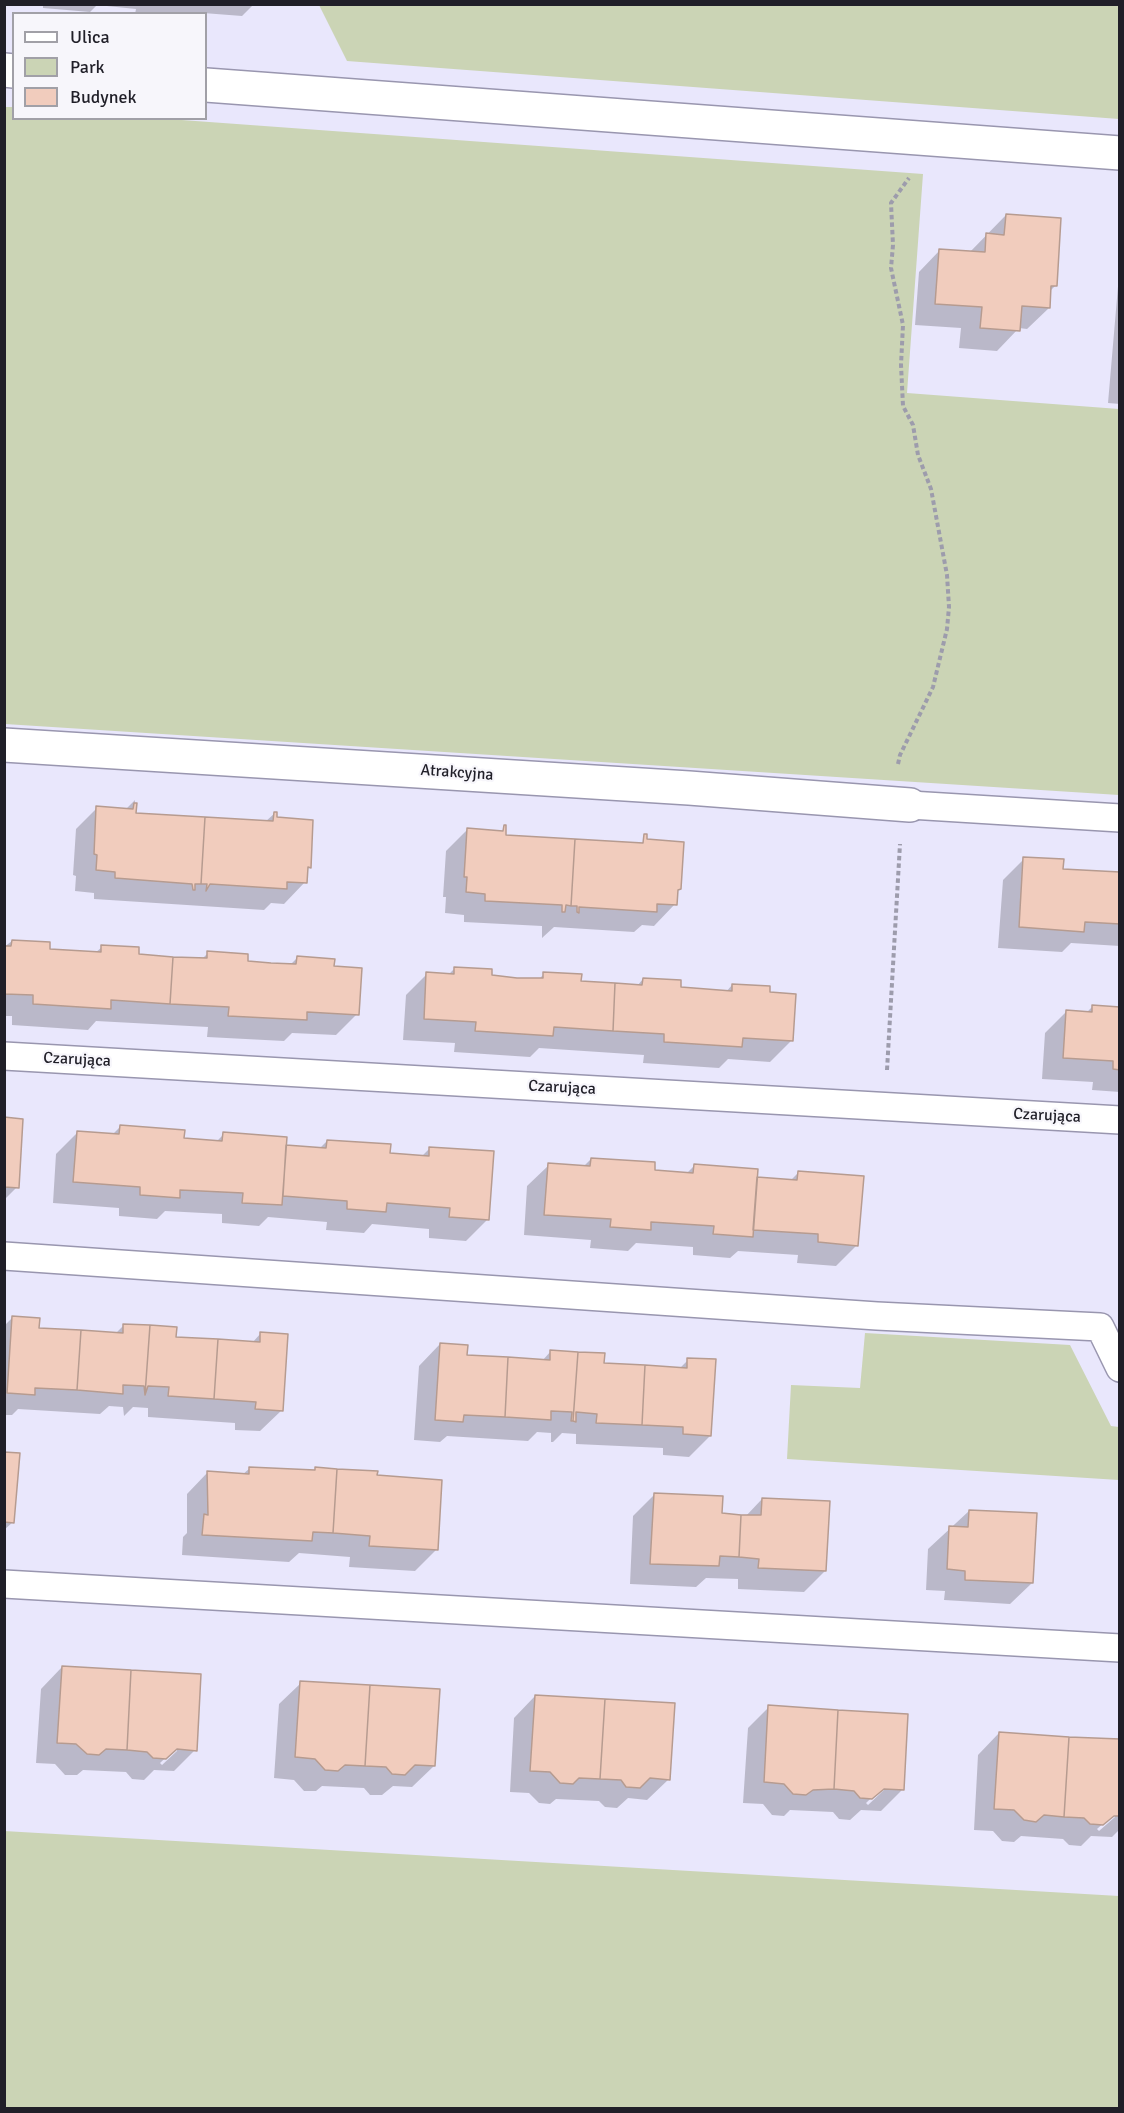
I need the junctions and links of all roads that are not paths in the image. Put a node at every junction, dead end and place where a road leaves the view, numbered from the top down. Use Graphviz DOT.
graph roads {
  1 [pos="207,85"];
  2 [pos="1119,153"];
  3 [pos="4,745"];
  4 [pos="904,804"];
  5 [pos="1119,818"];
  6 [pos="4,1056"];
  7 [pos="1119,1120"];
  8 [pos="4,1256"];
  9 [pos="1119,1368"];
  10 [pos="4,1584"];
  11 [pos="1119,1648"];
  1 -- 2 [label="street"];
  3 -- 4 [label="street, Atrakcyjna"];
  4 -- 5 [label="lane"];
  6 -- 7 [label="lane, Czarująca"];
  8 -- 9 [label="lane"];
  10 -- 11 [label="lane"];
}
